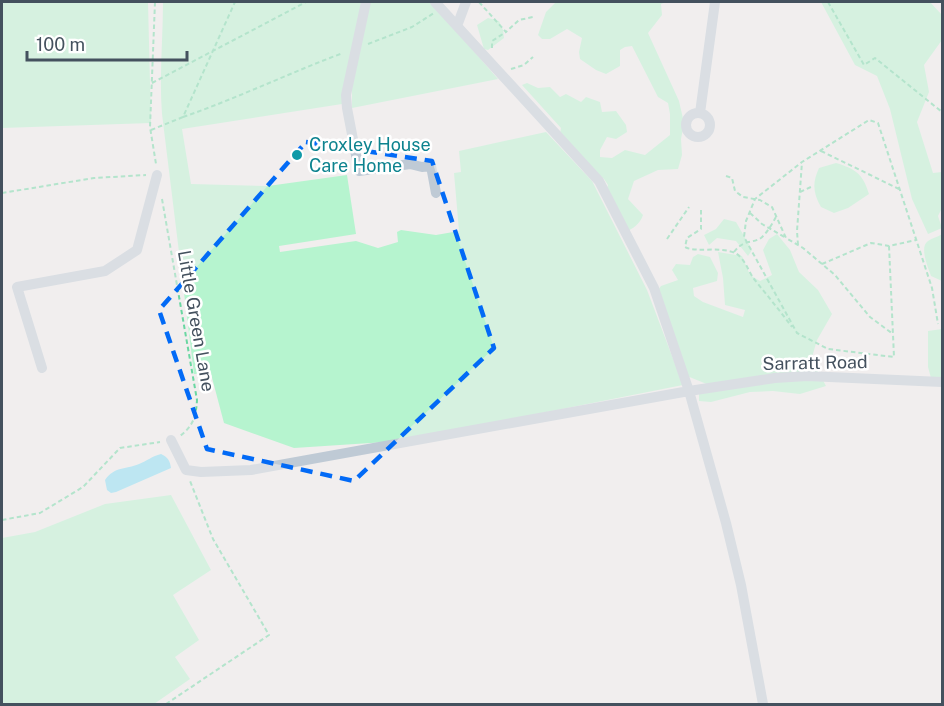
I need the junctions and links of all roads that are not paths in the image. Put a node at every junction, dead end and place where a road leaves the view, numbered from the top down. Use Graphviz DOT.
graph roads {
  1 [pos="366,2"];
  2 [pos="465,2"];
  3 [pos="715,2"];
  4 [pos="438,5"];
  5 [pos="457,26"];
  6 [pos="700,113"];
  7 [pos="158,175"];
  8 [pos="436,193"];
  9 [pos="42,368"];
  10 [pos="942,382"];
  11 [pos="689,391"];
  12 [pos="171,440"];
  13 [pos="763,705"];
  1 -- 8 [label="street"];
  2 -- 5 [label="street"];
  3 -- 6 [label="street"];
  4 -- 5 [label="street"];
  5 -- 11 [label="street"];
  7 -- 9 [label="street"];
  10 -- 11 [label="street, Sarratt Road"];
  11 -- 12 [label="street, Sarratt Road"];
  11 -- 13 [label="street"];
}
